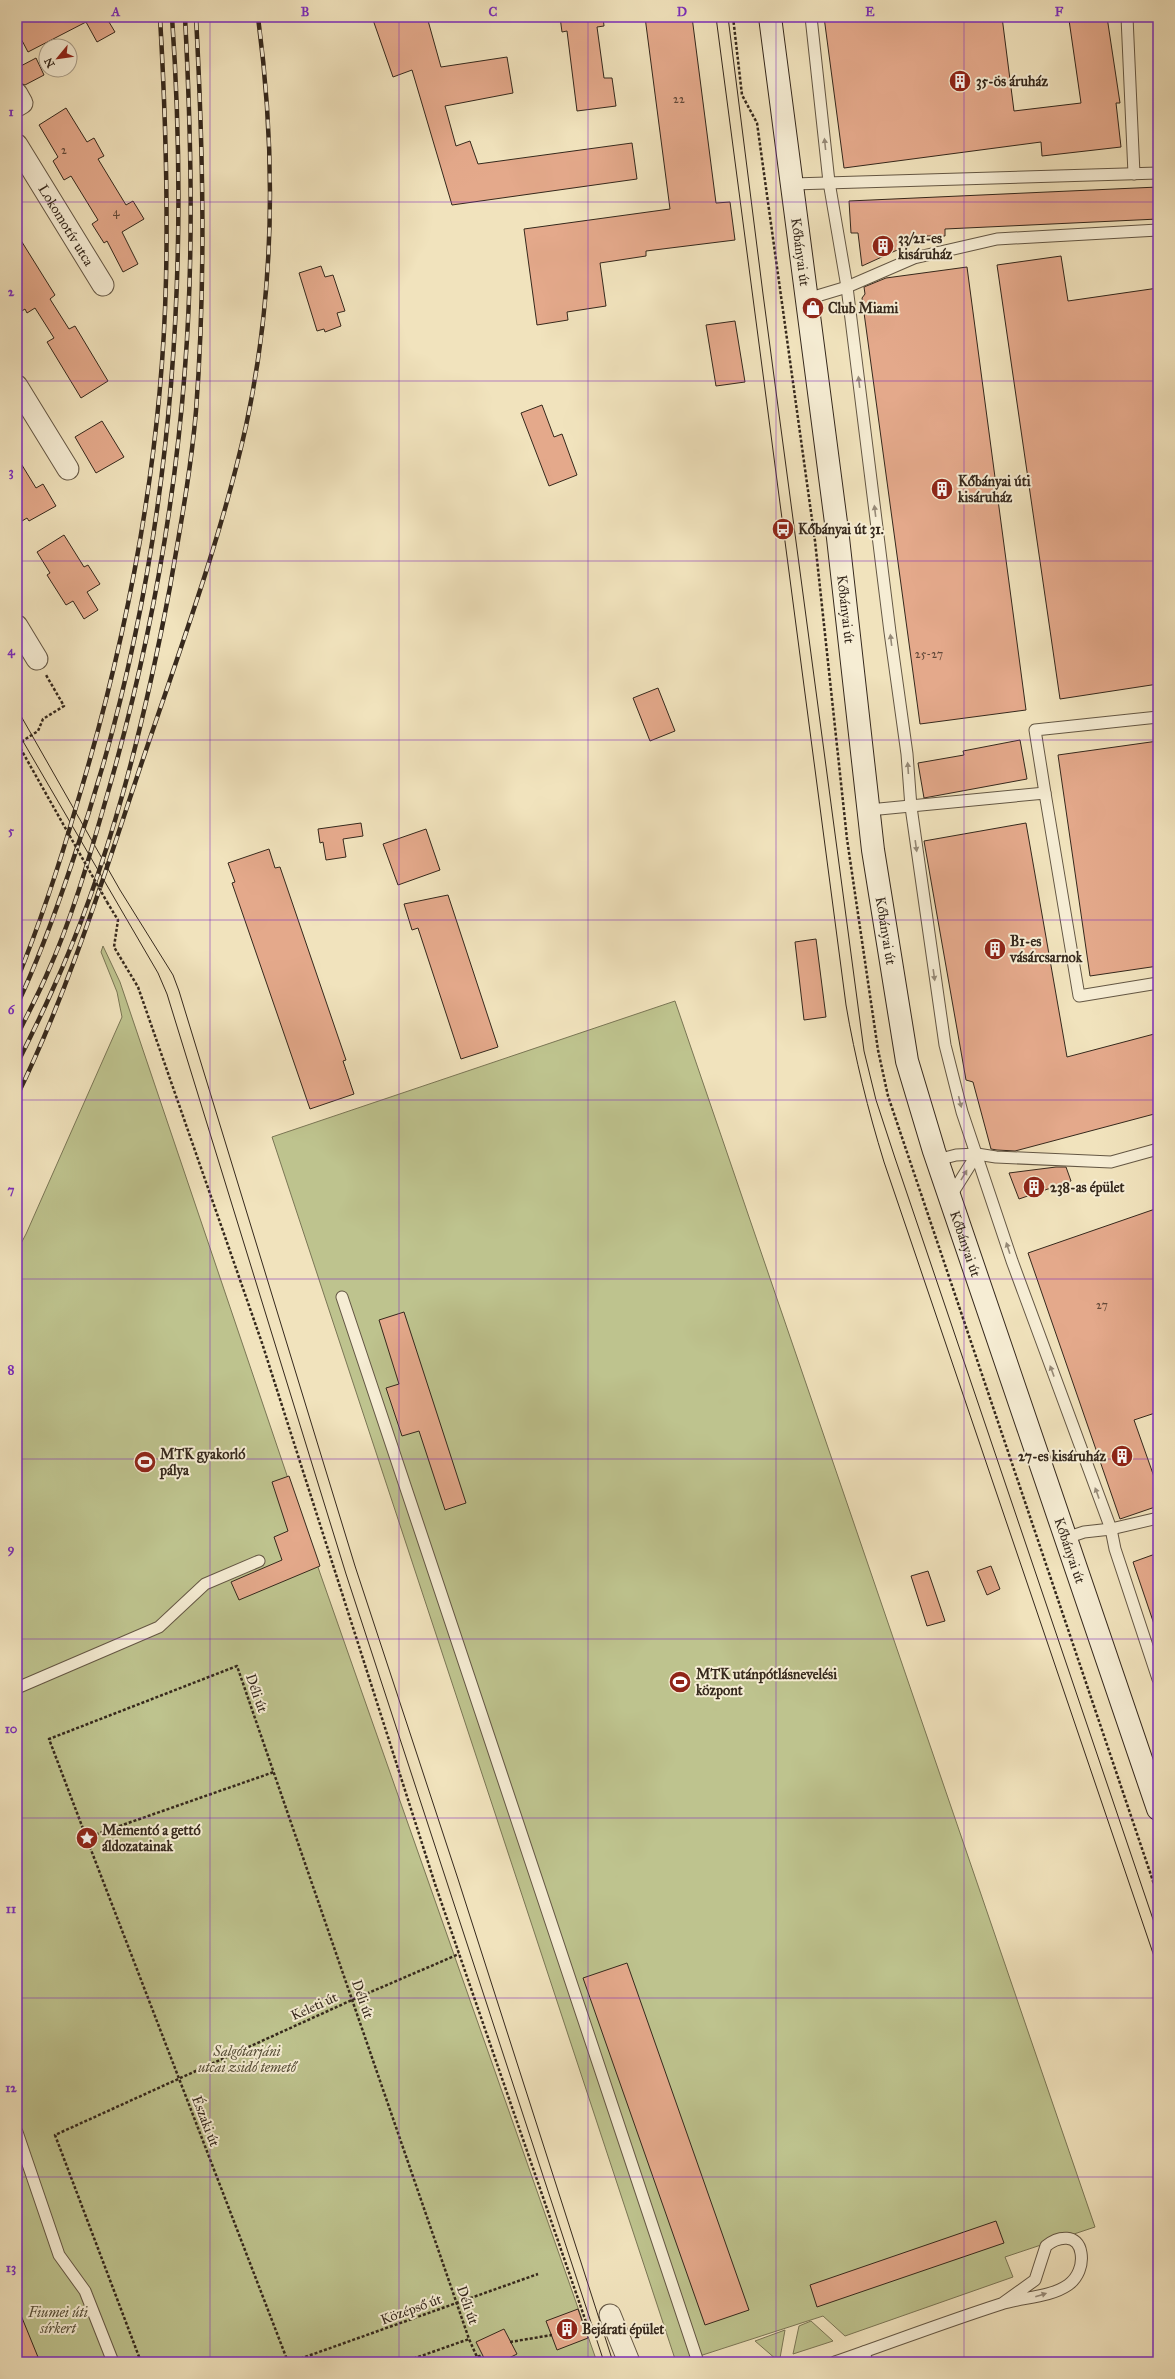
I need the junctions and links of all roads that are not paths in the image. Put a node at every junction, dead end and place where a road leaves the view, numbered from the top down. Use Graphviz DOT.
graph roads {
  1 [pos="770,17"];
  2 [pos="811,17"];
  3 [pos="1127,17"];
  4 [pos="17,94"];
  5 [pos="17,106"];
  6 [pos="17,145"];
  7 [pos="1158,173"];
  8 [pos="1134,174"];
  9 [pos="829,182"];
  10 [pos="793,184"];
  11 [pos="1158,230"];
  12 [pos="103,285"];
  13 [pos="847,287"];
  14 [pos="807,299"];
  15 [pos="17,386"];
  16 [pos="68,469"];
  17 [pos="17,626"];
  18 [pos="37,659"];
  19 [pos="1158,717"];
  20 [pos="1045,792"];
  21 [pos="911,807"];
  22 [pos="869,810"];
  23 [pos="1158,983"];
  24 [pos="1158,1149"];
  25 [pos="977,1154"];
  26 [pos="937,1160"];
  27 [pos="950,1197"];
  28 [pos="342,1297"];
  29 [pos="1158,1518"];
  30 [pos="1111,1529"];
  31 [pos="1066,1538"];
  32 [pos="259,1561"];
  33 [pos="1158,1679"];
  34 [pos="17,1688"];
  35 [pos="1158,1809"];
  36 [pos="17,2132"];
  37 [pos="1003,2304"];
  38 [pos="610,2315"];
  39 [pos="866,2357"];
  40 [pos="113,2362"];
  41 [pos="629,2362"];
  42 [pos="698,2362"];
  43 [pos="835,2362"];
  1 -- 10 [label="main road, Kőbányai út"];
  9 -- 2 [label="lane, one-way"];
  3 -- 8 [label="lane"];
  4 -- 5 [label="street"];
  6 -- 12 [label="street, Lokomotív utca"];
  7 -- 8 [label="lane"];
  8 -- 9 [label="lane"];
  9 -- 10 [label="lane"];
  9 -- 13 [label="lane"];
  10 -- 14 [label="main road, Kőbányai út"];
  11 -- 13 [label="lane"];
  13 -- 14 [label="lane"];
  21 -- 13 [label="lane, one-way"];
  14 -- 22 [label="main road, Kőbányai út"];
  15 -- 16 [label="street"];
  17 -- 18 [label="street"];
  19 -- 20 [label="lane"];
  20 -- 21 [label="lane"];
  20 -- 23 [label="lane"];
  21 -- 22 [label="lane"];
  21 -- 25 [label="lane, one-way"];
  22 -- 26 [label="main road, Kőbányai út"];
  24 -- 25 [label="lane"];
  25 -- 26 [label="lane"];
  27 -- 25 [label="lane, one-way"];
  30 -- 25 [label="lane, one-way"];
  26 -- 27 [label="main road, Kőbányai út"];
  27 -- 31 [label="main road, Kőbányai út"];
  28 -- 42 [label="lane"];
  29 -- 30 [label="lane"];
  30 -- 31 [label="lane"];
  30 -- 33 [label="lane"];
  31 -- 35 [label="main road, Kőbányai út"];
  32 -- 34 [label="lane"];
  36 -- 40 [label="lane"];
  37 -- 37 [label="lane, one-way"];
  37 -- 39 [label="lane"];
  38 -- 41 [label="street"];
  39 -- 43 [label="lane"];
}
